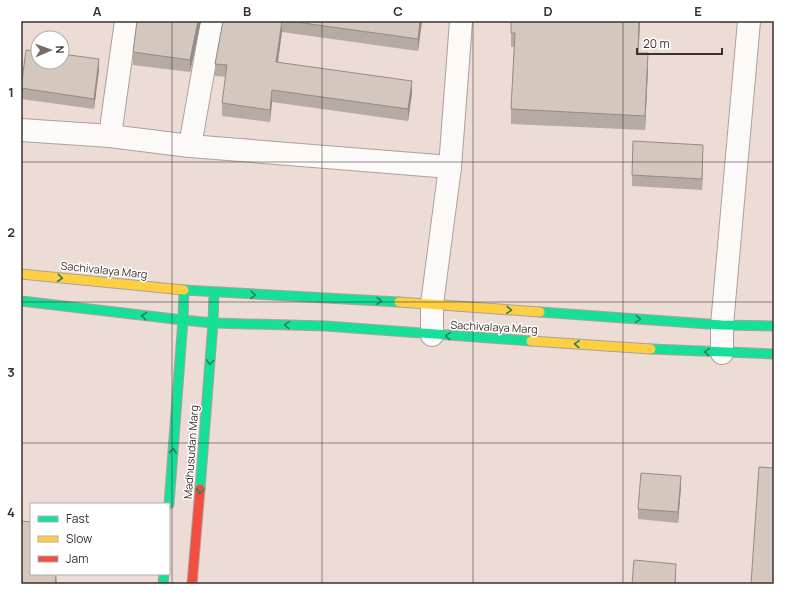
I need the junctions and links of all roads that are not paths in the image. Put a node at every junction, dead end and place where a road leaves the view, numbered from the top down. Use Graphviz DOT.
graph roads {
  1 [pos="126,21"];
  2 [pos="212,21"];
  3 [pos="461,21"];
  4 [pos="749,21"];
  5 [pos="21,130"];
  6 [pos="110,136"];
  7 [pos="190,146"];
  8 [pos="450,166"];
  9 [pos="21,274"];
  10 [pos="184,290"];
  11 [pos="214,293"];
  12 [pos="21,301"];
  13 [pos="432,304"];
  14 [pos="183,320"];
  15 [pos="213,323"];
  16 [pos="722,325"];
  17 [pos="774,326"];
  18 [pos="432,335"];
  19 [pos="722,353"];
  20 [pos="774,354"];
  21 [pos="169,503"];
  22 [pos="192,584"];
  1 -- 6 [label="street"];
  2 -- 7 [label="street"];
  3 -- 8 [label="street"];
  4 -- 16 [label="street"];
  5 -- 6 [label="street"];
  6 -- 7 [label="street"];
  7 -- 8 [label="street"];
  8 -- 13 [label="street"];
  9 -- 10 [label="main road, Sachivalaya Marg, one-way"];
  10 -- 11 [label="main road, Sachivalaya Marg"];
  10 -- 14 [label="main road, Madhusudan Marg"];
  11 -- 13 [label="main road, Sachivalaya Marg, one-way"];
  11 -- 15 [label="main road, Madhusudan Marg"];
  14 -- 12 [label="main road, one-way"];
  13 -- 16 [label="main road, Sachivalaya Marg, one-way"];
  13 -- 18 [label="street"];
  14 -- 15 [label="main road, Sachivalaya Marg"];
  21 -- 14 [label="main road, Madhusudan Marg, one-way"];
  18 -- 15 [label="main road, Sachivalaya Marg, one-way"];
  15 -- 22 [label="main road, Madhusudan Marg, one-way"];
  16 -- 17 [label="main road, Sachivalaya Marg"];
  16 -- 19 [label="street"];
  19 -- 18 [label="main road, Sachivalaya Marg, one-way"];
  19 -- 20 [label="main road, Sachivalaya Marg"];
}
